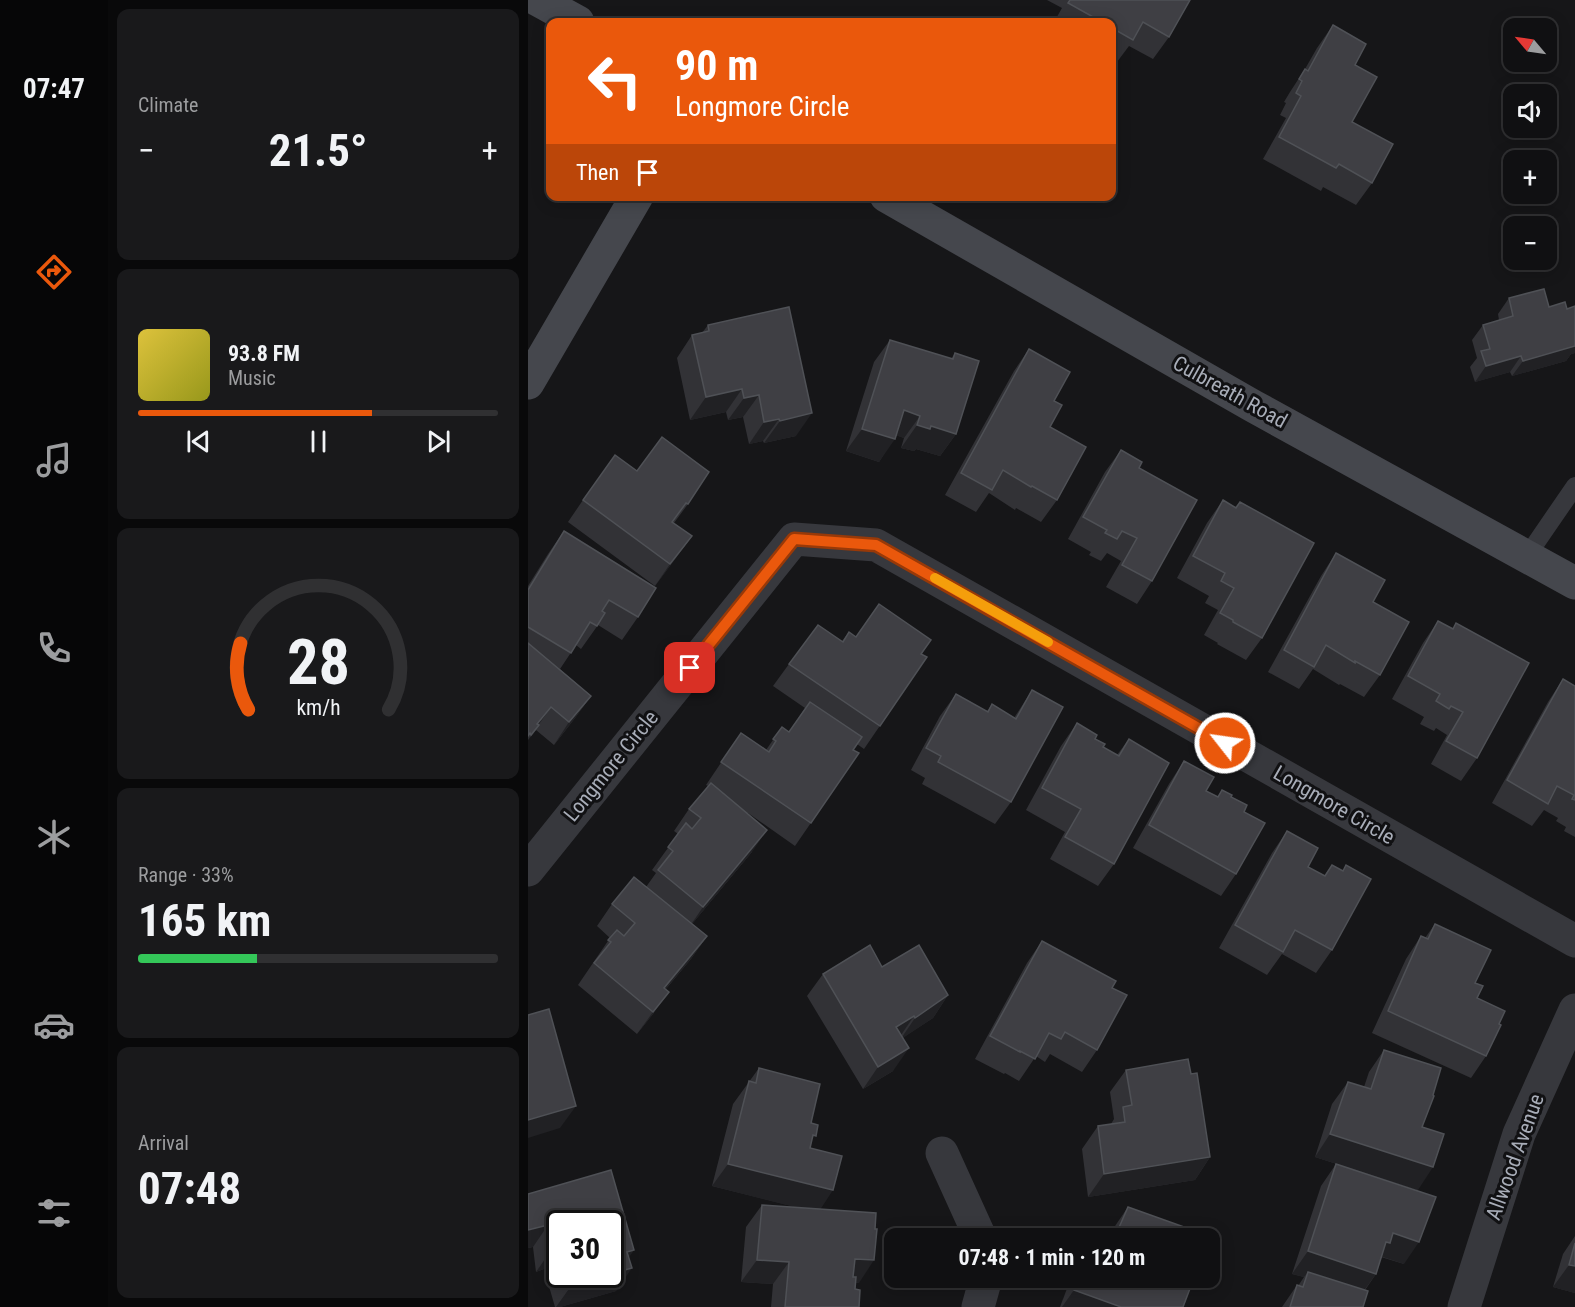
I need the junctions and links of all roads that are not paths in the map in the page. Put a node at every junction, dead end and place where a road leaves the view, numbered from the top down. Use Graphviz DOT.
graph roads {
  1 [pos="538,0"];
  2 [pos="571,18"];
  3 [pos="634,201"];
  4 [pos="895,201"];
  5 [pos="528,383"];
  6 [pos="1575,486"];
  7 [pos="1527,556"];
  8 [pos="1575,583"];
  9 [pos="528,870"];
  10 [pos="1575,941"];
  11 [pos="1575,1010"];
  12 [pos="942,1153"];
  13 [pos="976,1228"];
  14 [pos="983,1288"];
  15 [pos="978,1307"];
  16 [pos="1464,1307"];
  1 -- 2 [label="street"];
  3 -- 5 [label="street"];
  4 -- 7 [label="street, Culbreath Road"];
  6 -- 7 [label="lane"];
  7 -- 8 [label="street, Culbreath Road"];
  9 -- 10 [label="street, Longmore Circle"];
  11 -- 16 [label="street, Allwood Avenue"];
  12 -- 13 [label="street"];
  14 -- 15 [label="street"];
}
